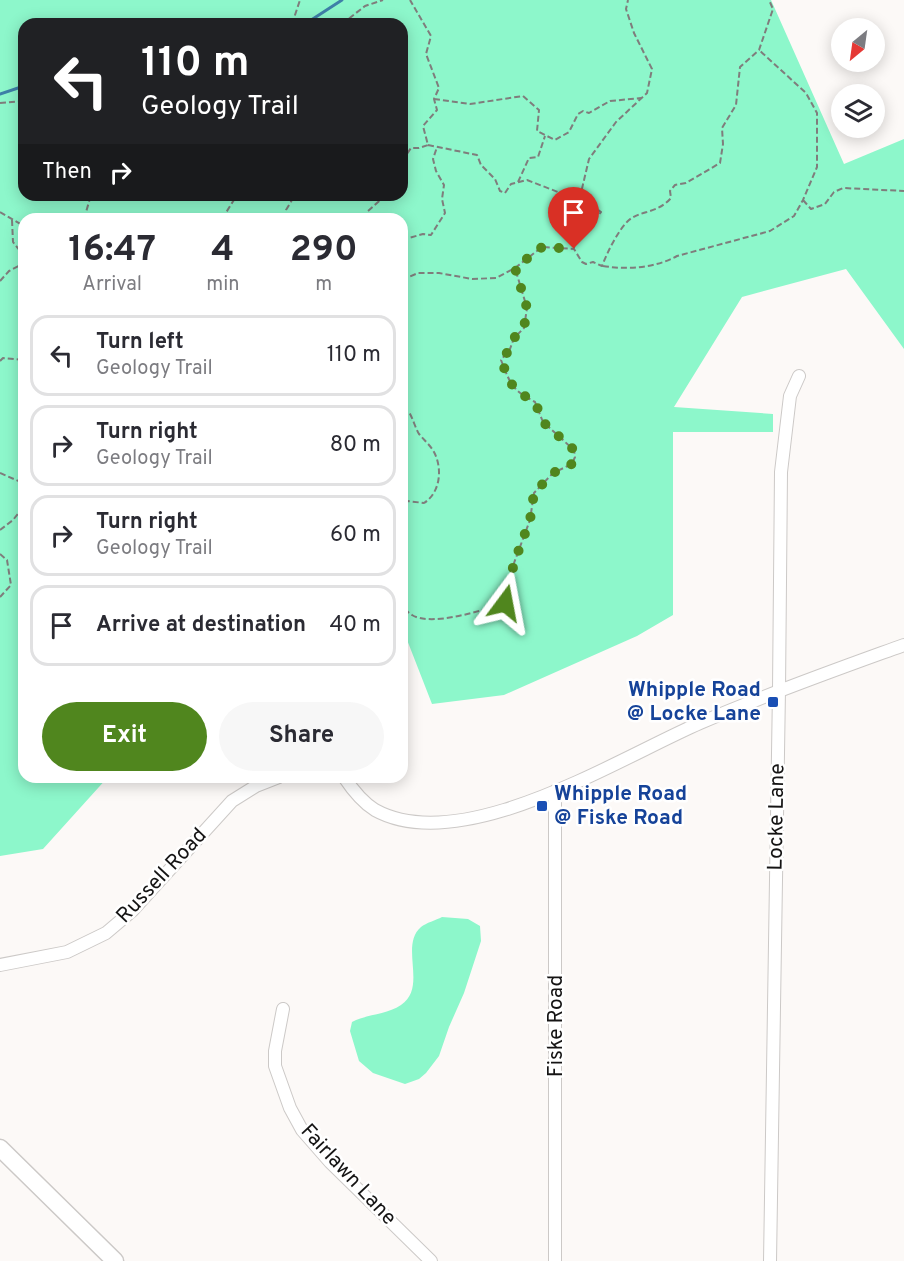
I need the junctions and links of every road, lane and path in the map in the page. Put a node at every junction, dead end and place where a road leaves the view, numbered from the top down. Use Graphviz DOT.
graph roads {
  1 [pos="300,0"];
  2 [pos="383,0"];
  3 [pos="410,0"];
  4 [pos="628,0"];
  5 [pos="769,0"];
  6 [pos="294,18"];
  7 [pos="350,18"];
  8 [pos="759,50"];
  9 [pos="642,98"];
  10 [pos="434,99"];
  11 [pos="18,101"];
  12 [pos="0,103"];
  13 [pos="546,135"];
  14 [pos="428,144"];
  15 [pos="436,147"];
  16 [pos="408,152"];
  17 [pos="519,182"];
  18 [pos="904,191"];
  19 [pos="580,196"];
  20 [pos="803,200"];
  21 [pos="379,201"];
  22 [pos="0,212"];
  23 [pos="367,213"];
  24 [pos="12,220"];
  25 [pos="18,222"];
  26 [pos="408,238"];
  27 [pos="18,248"];
  28 [pos="574,249"];
  29 [pos="18,266"];
  30 [pos="602,266"];
  31 [pos="515,268"];
  32 [pos="408,277"];
  33 [pos="0,281"];
  34 [pos="18,359"];
  35 [pos="0,361"];
  36 [pos="799,376"];
  37 [pos="408,412"];
  38 [pos="0,473"];
  39 [pos="18,481"];
  40 [pos="408,501"];
  41 [pos="18,514"];
  42 [pos="0,530"];
  43 [pos="0,554"];
  44 [pos="0,597"];
  45 [pos="408,611"];
  46 [pos="904,645"];
  47 [pos="779,690"];
  48 [pos="265,783"];
  49 [pos="349,783"];
  50 [pos="555,791"];
  51 [pos="0,965"];
  52 [pos="283,1009"];
  53 [pos="0,1148"];
  54 [pos="115,1261"];
  55 [pos="431,1261"];
  56 [pos="555,1261"];
  57 [pos="770,1261"];
  1 -- 6 [label="path"];
  2 -- 7 [label="path"];
  3 -- 10 [label="path"];
  4 -- 9 [label="path"];
  5 -- 8 [label="path"];
  8 -- 20 [label="path"];
  8 -- 30 [label="path"];
  9 -- 13 [label="path"];
  9 -- 19 [label="path"];
  10 -- 13 [label="path"];
  10 -- 14 [label="path"];
  11 -- 12 [label="path"];
  13 -- 17 [label="path"];
  14 -- 15 [label="path"];
  14 -- 16 [label="path"];
  15 -- 17 [label="path"];
  15 -- 26 [label="path"];
  17 -- 19 [label="path"];
  18 -- 20 [label="path"];
  19 -- 28 [label="path"];
  20 -- 30 [label="path"];
  21 -- 23 [label="path"];
  22 -- 24 [label="path"];
  24 -- 25 [label="path"];
  24 -- 27 [label="path"];
  28 -- 30 [label="path"];
  28 -- 31 [label="path"];
  29 -- 33 [label="path"];
  31 -- 32 [label="path"];
  31 -- 45 [label="path"];
  34 -- 35 [label="path"];
  36 -- 47 [label="street, Locke Lane"];
  37 -- 40 [label="path"];
  38 -- 39 [label="path"];
  41 -- 42 [label="path"];
  43 -- 44 [label="path"];
  46 -- 47 [label="street"];
  47 -- 50 [label="street"];
  47 -- 57 [label="street, Locke Lane"];
  48 -- 51 [label="street, Russell Road"];
  49 -- 50 [label="street"];
  50 -- 56 [label="street, Fiske Road"];
  52 -- 55 [label="street, Fairlawn Lane"];
  53 -- 54 [label="street"];
}
